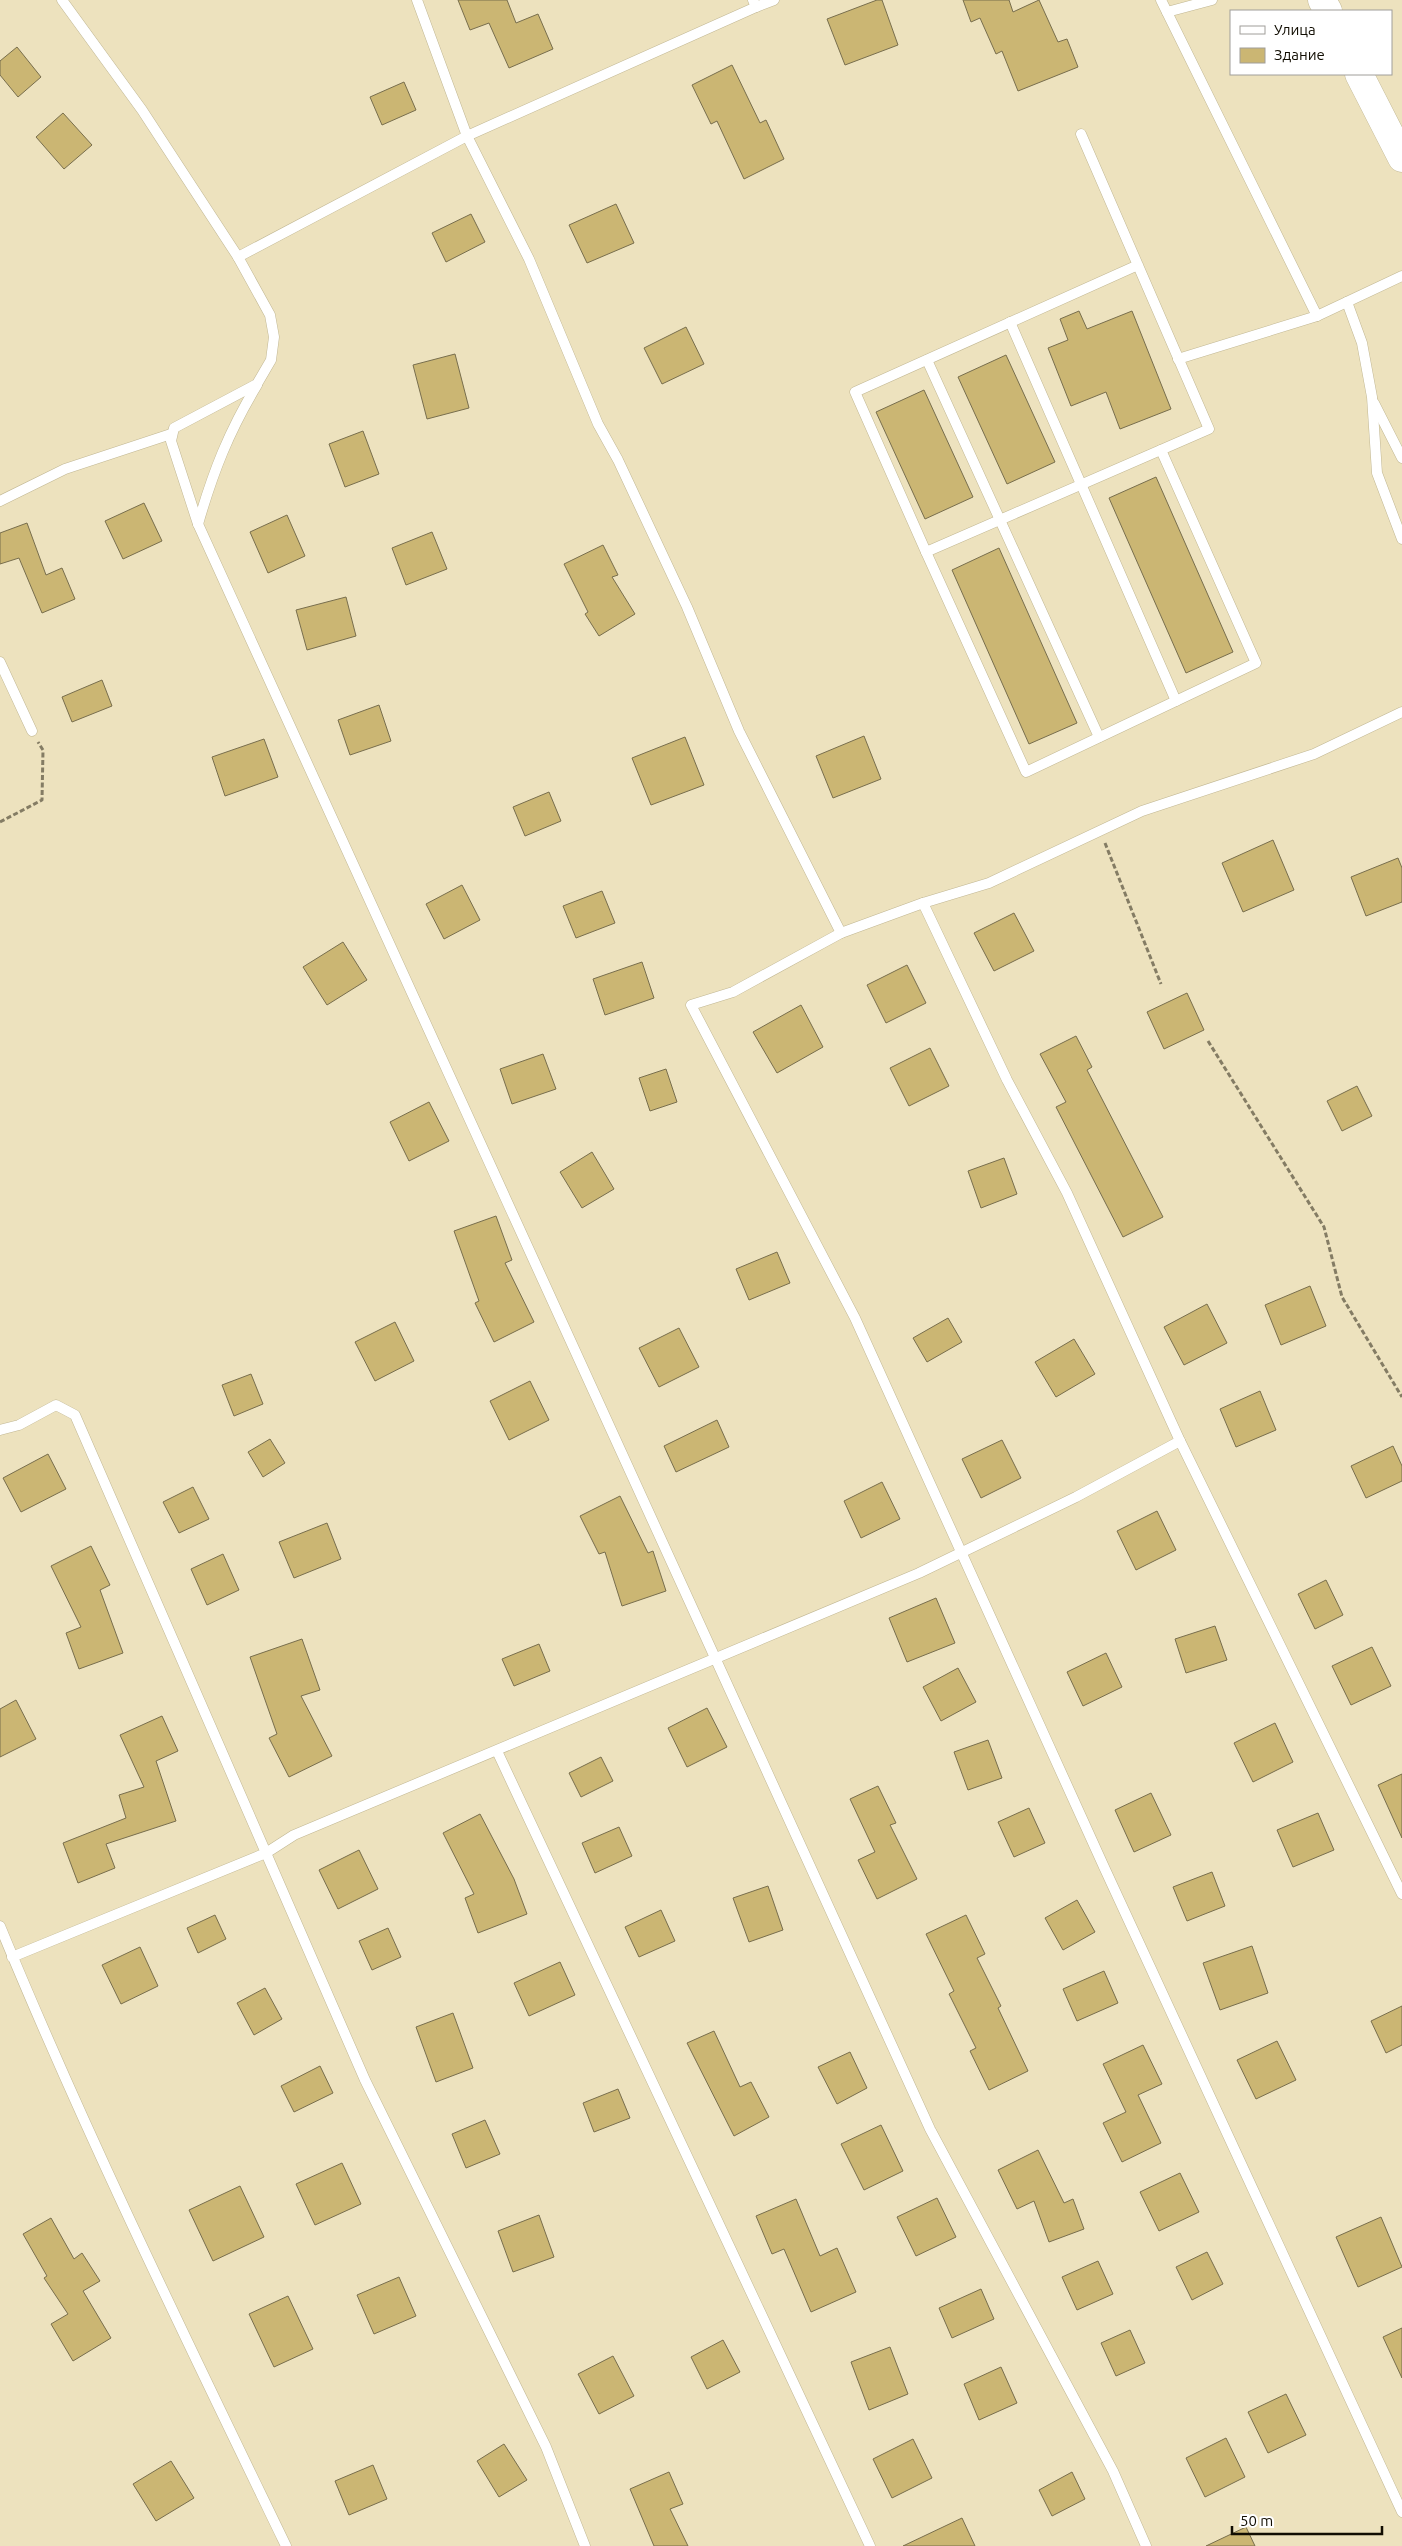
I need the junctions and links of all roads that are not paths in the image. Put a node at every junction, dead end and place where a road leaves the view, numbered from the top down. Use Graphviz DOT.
graph roads {
  1 [pos="62,0"];
  2 [pos="417,0"];
  3 [pos="774,0"];
  4 [pos="1161,0"];
  5 [pos="1212,0"];
  6 [pos="755,3"];
  7 [pos="1167,12"];
  8 [pos="1360,75"];
  9 [pos="1081,134"];
  10 [pos="467,136"];
  11 [pos="1402,158"];
  12 [pos="238,257"];
  13 [pos="1138,265"];
  14 [pos="1402,276"];
  15 [pos="1347,302"];
  16 [pos="1317,316"];
  17 [pos="1010,322"];
  18 [pos="1178,359"];
  19 [pos="927,360"];
  20 [pos="257,384"];
  21 [pos="1372,397"];
  22 [pos="171,434"];
  23 [pos="1160,450"];
  24 [pos="1402,458"];
  25 [pos="1082,484"];
  26 [pos="0,501"];
  27 [pos="999,520"];
  28 [pos="198,524"];
  29 [pos="1402,539"];
  30 [pos="926,552"];
  31 [pos="0,662"];
  32 [pos="1176,701"];
  33 [pos="1402,712"];
  34 [pos="32,731"];
  35 [pos="1099,737"];
  36 [pos="923,903"];
  37 [pos="841,932"];
  38 [pos="0,1430"];
  39 [pos="1180,1441"];
  40 [pos="961,1553"];
  41 [pos="717,1659"];
  42 [pos="497,1750"];
  43 [pos="266,1853"];
  44 [pos="1402,1894"];
  45 [pos="0,1926"];
  46 [pos="12,1956"];
  47 [pos="1402,2512"];
  48 [pos="286,2546"];
  49 [pos="585,2546"];
  50 [pos="870,2546"];
  51 [pos="1146,2546"];
  1 -- 12 [label="lane"];
  2 -- 10 [label="lane"];
  3 -- 6 [label="lane"];
  4 -- 7 [label="lane"];
  5 -- 7 [label="lane"];
  6 -- 10 [label="lane"];
  7 -- 16 [label="lane"];
  8 -- 11 [label="main road"];
  9 -- 13 [label="lane"];
  10 -- 12 [label="lane"];
  10 -- 37 [label="lane"];
  12 -- 20 [label="lane"];
  13 -- 17 [label="lane"];
  13 -- 18 [label="lane"];
  14 -- 15 [label="lane"];
  15 -- 16 [label="lane"];
  15 -- 21 [label="lane"];
  16 -- 18 [label="lane"];
  17 -- 19 [label="lane"];
  17 -- 25 [label="lane"];
  18 -- 23 [label="lane"];
  19 -- 27 [label="lane"];
  19 -- 30 [label="lane"];
  20 -- 22 [label="lane"];
  20 -- 28 [label="lane"];
  21 -- 24 [label="lane"];
  21 -- 29 [label="lane"];
  22 -- 26 [label="lane"];
  22 -- 28 [label="lane"];
  23 -- 25 [label="lane"];
  23 -- 32 [label="lane"];
  25 -- 27 [label="lane"];
  25 -- 32 [label="lane"];
  27 -- 30 [label="lane"];
  27 -- 35 [label="lane"];
  28 -- 41 [label="lane"];
  30 -- 35 [label="lane"];
  31 -- 34 [label="lane"];
  32 -- 35 [label="lane"];
  33 -- 36 [label="lane"];
  36 -- 37 [label="lane"];
  36 -- 39 [label="lane"];
  37 -- 40 [label="lane"];
  38 -- 43 [label="lane"];
  39 -- 40 [label="lane"];
  39 -- 44 [label="lane"];
  40 -- 41 [label="lane"];
  40 -- 47 [label="lane"];
  41 -- 42 [label="lane"];
  41 -- 51 [label="lane"];
  42 -- 43 [label="lane"];
  42 -- 50 [label="lane"];
  43 -- 46 [label="lane"];
  43 -- 49 [label="lane"];
  45 -- 46 [label="lane"];
  46 -- 48 [label="lane"];
}
